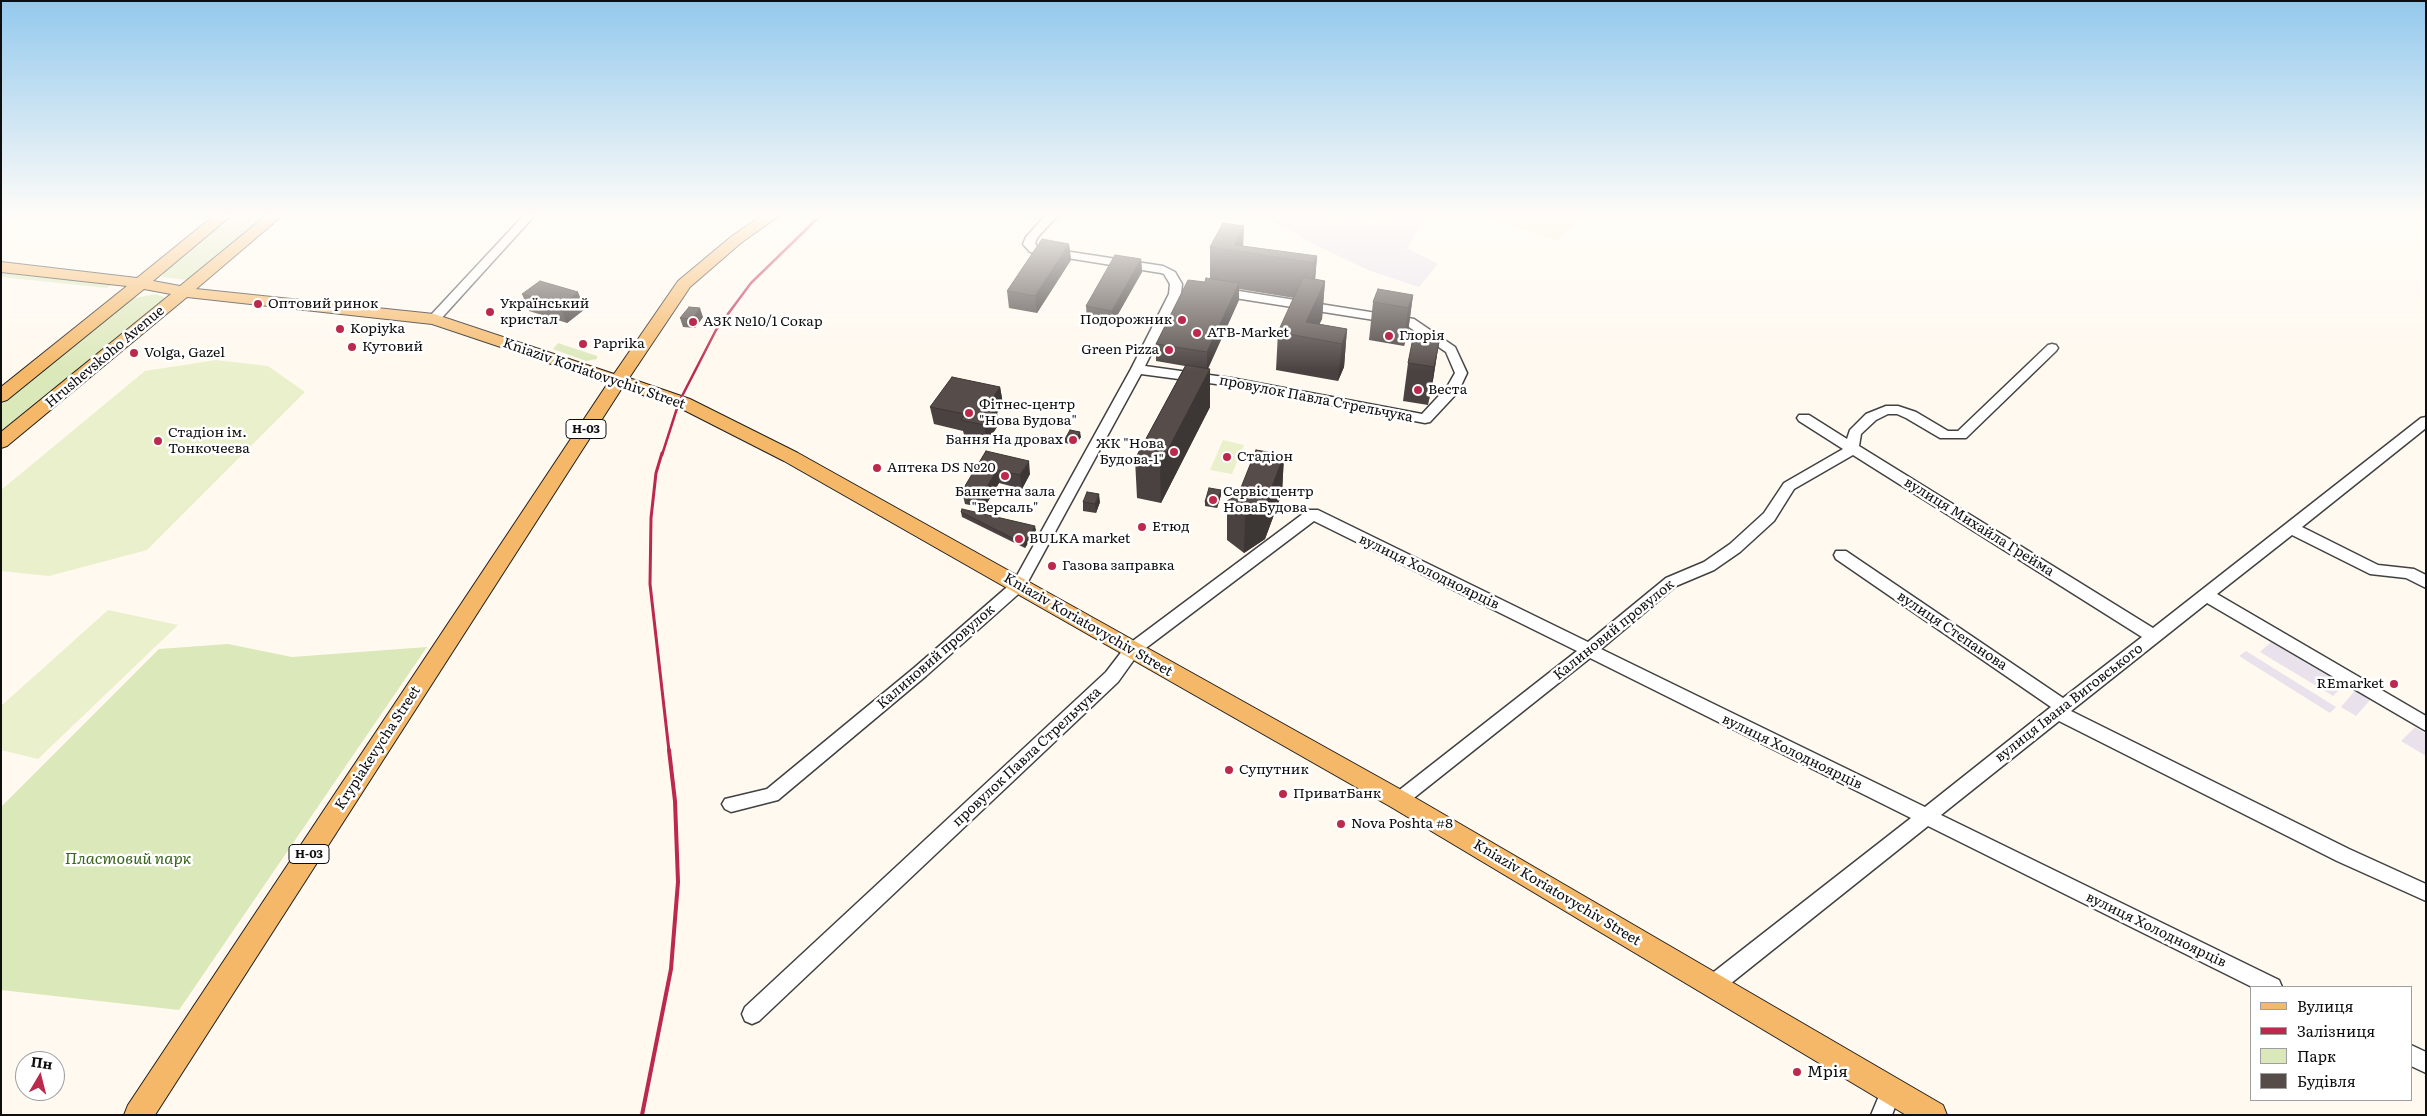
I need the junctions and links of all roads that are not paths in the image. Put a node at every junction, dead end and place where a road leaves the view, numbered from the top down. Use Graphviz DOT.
graph roads {
  1 [pos="161,266"];
  2 [pos="214,266"];
  3 [pos="483,266"];
  4 [pos="705,266"];
  5 [pos="1138,266"];
  6 [pos="1,268"];
  7 [pos="1,281"];
  8 [pos="140,283"];
  9 [pos="1176,284"];
  10 [pos="1192,287"];
  11 [pos="1208,290"];
  12 [pos="183,292"];
  13 [pos="127,295"];
  14 [pos="434,319"];
  15 [pos="2052,348"];
  16 [pos="1136,369"];
  17 [pos="618,380"];
  18 [pos="1,396"];
  19 [pos="1804,418"];
  20 [pos="2424,425"];
  21 [pos="1,442"];
  22 [pos="1852,448"];
  23 [pos="1313,514"];
  24 [pos="2291,528"];
  25 [pos="1841,555"];
  26 [pos="2426,582"];
  27 [pos="1019,585"];
  28 [pos="2206,595"];
  29 [pos="2153,636"];
  30 [pos="1132,650"];
  31 [pos="1588,651"];
  32 [pos="2060,710"];
  33 [pos="2426,724"];
  34 [pos="1399,800"];
  35 [pos="731,804"];
  36 [pos="1924,817"];
  37 [pos="2426,893"];
  38 [pos="1713,985"];
  39 [pos="2270,986"];
  40 [pos="752,1014"];
  41 [pos="2412,1056"];
  42 [pos="2426,1063"];
  43 [pos="1886,1103"];
  44 [pos="138,1115"];
  45 [pos="1933,1115"];
  1 -- 8 [label="main road"];
  2 -- 12 [label="main road, Hrushevskoho Avenue"];
  3 -- 14 [label="street"];
  4 -- 17 [label="main road, Н-03"];
  5 -- 9 [label="street"];
  6 -- 8 [label="main road, Kniaziv Koriatovychiv Street"];
  7 -- 13 [label="main road, Kniaziv Koriatovychiv Street"];
  8 -- 12 [label="main road, Kniaziv Koriatovychiv Street"];
  8 -- 13 [label="main road"];
  9 -- 10 [label="street"];
  9 -- 16 [label="street, Калиновий провулок"];
  11 -- 16 [label="street, провулок Павла Стрельчука"];
  12 -- 13 [label="main road, Kniaziv Koriatovychiv Street"];
  12 -- 14 [label="main road, Kniaziv Koriatovychiv Street"];
  12 -- 21 [label="main road, Hrushevskoho Avenue"];
  13 -- 18 [label="main road"];
  14 -- 17 [label="main road, Kniaziv Koriatovychiv Street"];
  15 -- 22 [label="street"];
  16 -- 27 [label="street, Калиновий провулок"];
  17 -- 27 [label="main road, Kniaziv Koriatovychiv Street"];
  17 -- 44 [label="main road, Krypiakevycha Street / Н-03"];
  19 -- 22 [label="street, вулиця Михайла Грейма"];
  20 -- 24 [label="street, вулиця Івана Виговського"];
  22 -- 29 [label="street, вулиця Михайла Грейма"];
  22 -- 31 [label="street, Калиновий провулок"];
  23 -- 30 [label="street, провулок Павла Стрельчука"];
  23 -- 31 [label="street, вулиця Холодноярців"];
  24 -- 26 [label="street"];
  24 -- 28 [label="street, вулиця Івана Виговського"];
  25 -- 32 [label="street, вулиця Степанова"];
  27 -- 30 [label="main road, Kniaziv Koriatovychiv Street"];
  27 -- 35 [label="street, Калиновий провулок"];
  28 -- 29 [label="street, вулиця Івана Виговського"];
  28 -- 33 [label="street"];
  29 -- 32 [label="street, вулиця Івана Виговського"];
  30 -- 34 [label="main road, Kniaziv Koriatovychiv Street"];
  30 -- 40 [label="street, провулок Павла Стрельчука"];
  31 -- 34 [label="street, Калиновий провулок"];
  31 -- 36 [label="street, вулиця Холодноярців"];
  32 -- 36 [label="street, вулиця Івана Виговського"];
  32 -- 37 [label="street, вулиця Степанова"];
  34 -- 38 [label="main road, Kniaziv Koriatovychiv Street"];
  36 -- 38 [label="street, вулиця Івана Виговського"];
  36 -- 39 [label="street, вулиця Холодноярців"];
  38 -- 43 [label="main road, Kniaziv Koriatovychiv Street"];
  41 -- 42 [label="street"];
  43 -- 45 [label="main road, Kniaziv Koriatovychiv Street"];
}
